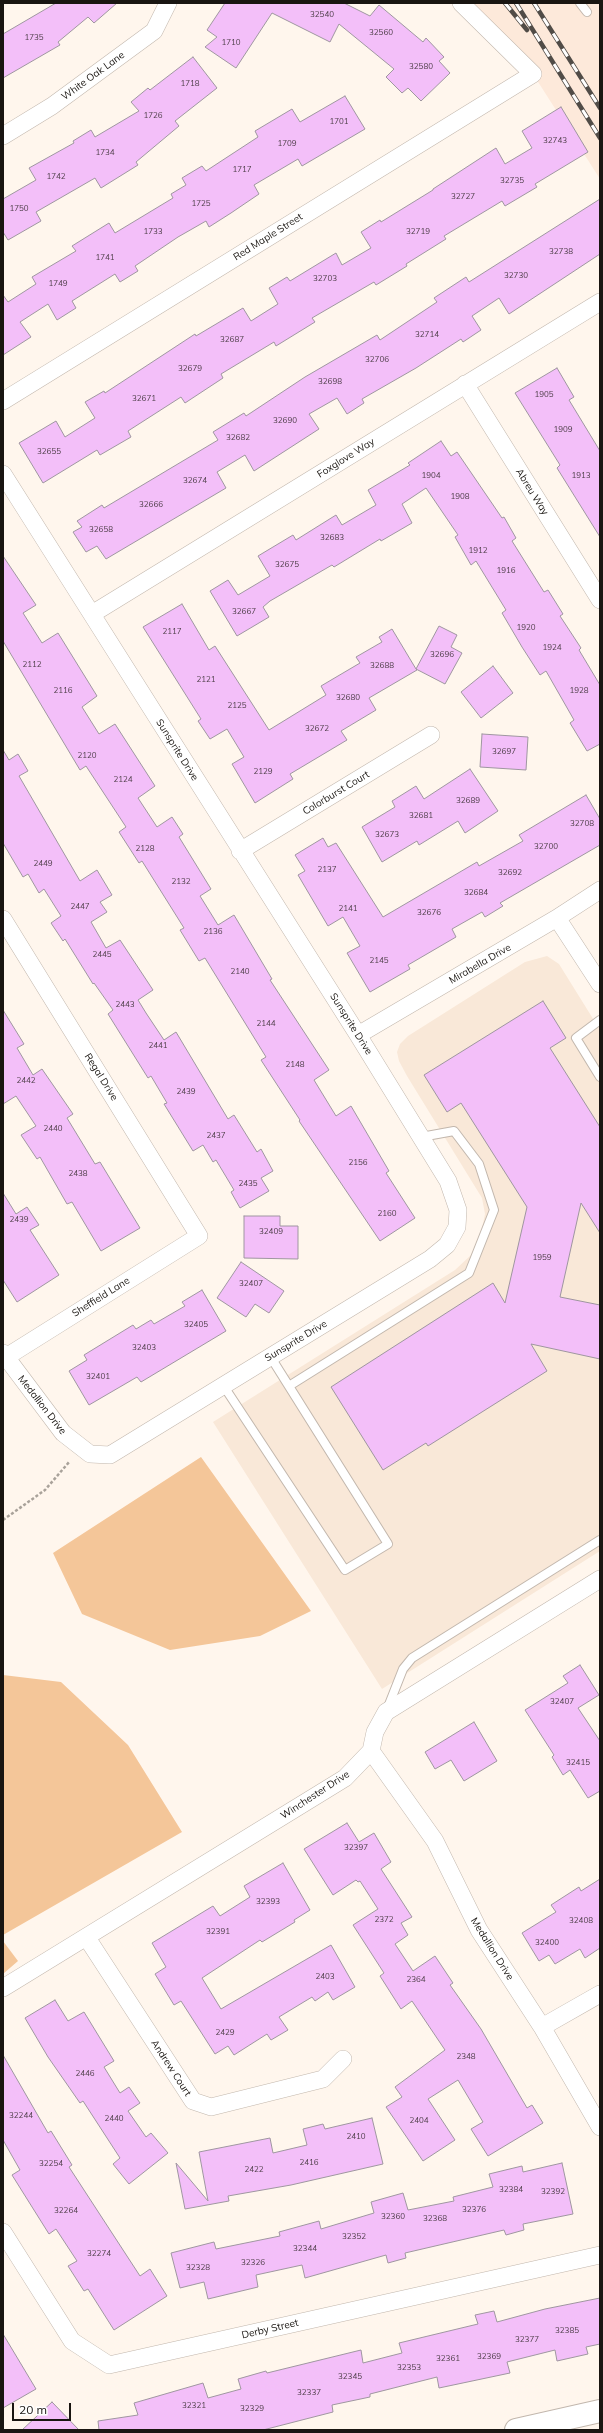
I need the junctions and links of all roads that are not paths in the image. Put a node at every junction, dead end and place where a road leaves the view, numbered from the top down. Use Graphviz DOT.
graph roads {
  1 [pos="168,3"];
  2 [pos="461,3"];
  3 [pos="580,3"];
  4 [pos="587,12"];
  5 [pos="3,136"];
  6 [pos="600,302"];
  7 [pos="465,384"];
  8 [pos="3,401"];
  9 [pos="3,474"];
  10 [pos="600,600"];
  11 [pos="92,614"];
  12 [pos="431,734"];
  13 [pos="240,851"];
  14 [pos="600,890"];
  15 [pos="557,918"];
  16 [pos="3,919"];
  17 [pos="600,984"];
  18 [pos="600,1020"];
  19 [pos="358,1035"];
  20 [pos="600,1077"];
  21 [pos="421,1137"];
  22 [pos="199,1236"];
  23 [pos="4,1356"];
  24 [pos="270,1356"];
  25 [pos="223,1385"];
  26 [pos="289,1386"];
  27 [pos="110,1455"];
  28 [pos="600,1540"];
  29 [pos="600,1579"];
  30 [pos="386,1712"];
  31 [pos="371,1751"];
  32 [pos="87,1938"];
  33 [pos="3,1988"];
  34 [pos="600,1994"];
  35 [pos="542,2027"];
  36 [pos="343,2059"];
  37 [pos="600,2127"];
  38 [pos="3,2232"];
  39 [pos="600,2255"];
  40 [pos="600,2411"];
  41 [pos="516,2430"];
  1 -- 5 [label="street, White Oak Lane"];
  2 -- 8 [label="street, Red Maple Street"];
  3 -- 4 [label="lane"];
  6 -- 7 [label="street, Foxglove Way"];
  7 -- 10 [label="street, Abreu Way"];
  7 -- 11 [label="street, Foxglove Way"];
  9 -- 11 [label="street, Sunsprite Drive"];
  11 -- 13 [label="street, Sunsprite Drive"];
  12 -- 13 [label="street, Colorburst Court"];
  13 -- 19 [label="street, Sunsprite Drive"];
  14 -- 15 [label="street, Mirabella Drive"];
  15 -- 17 [label="street"];
  15 -- 19 [label="street, Mirabella Drive"];
  16 -- 22 [label="street, Regal Drive"];
  18 -- 20 [label="lane"];
  19 -- 21 [label="street, Sunsprite Drive"];
  21 -- 24 [label="street, Sunsprite Drive"];
  21 -- 26 [label="lane"];
  22 -- 23 [label="street, Sheffield Lane"];
  23 -- 27 [label="street, Medallion Drive"];
  24 -- 25 [label="street, Sunsprite Drive"];
  24 -- 26 [label="lane"];
  25 -- 26 [label="lane"];
  25 -- 27 [label="street, Sunsprite Drive"];
  28 -- 30 [label="lane"];
  29 -- 30 [label="street"];
  30 -- 31 [label="street"];
  31 -- 32 [label="street, Winchester Drive"];
  31 -- 35 [label="street, Medallion Drive"];
  32 -- 33 [label="street, Winchester Drive"];
  32 -- 36 [label="street, Andrew Court"];
  34 -- 35 [label="street"];
  35 -- 37 [label="street, Medallion Drive"];
  38 -- 39 [label="street, Derby Street"];
  40 -- 41 [label="main road"];
}
